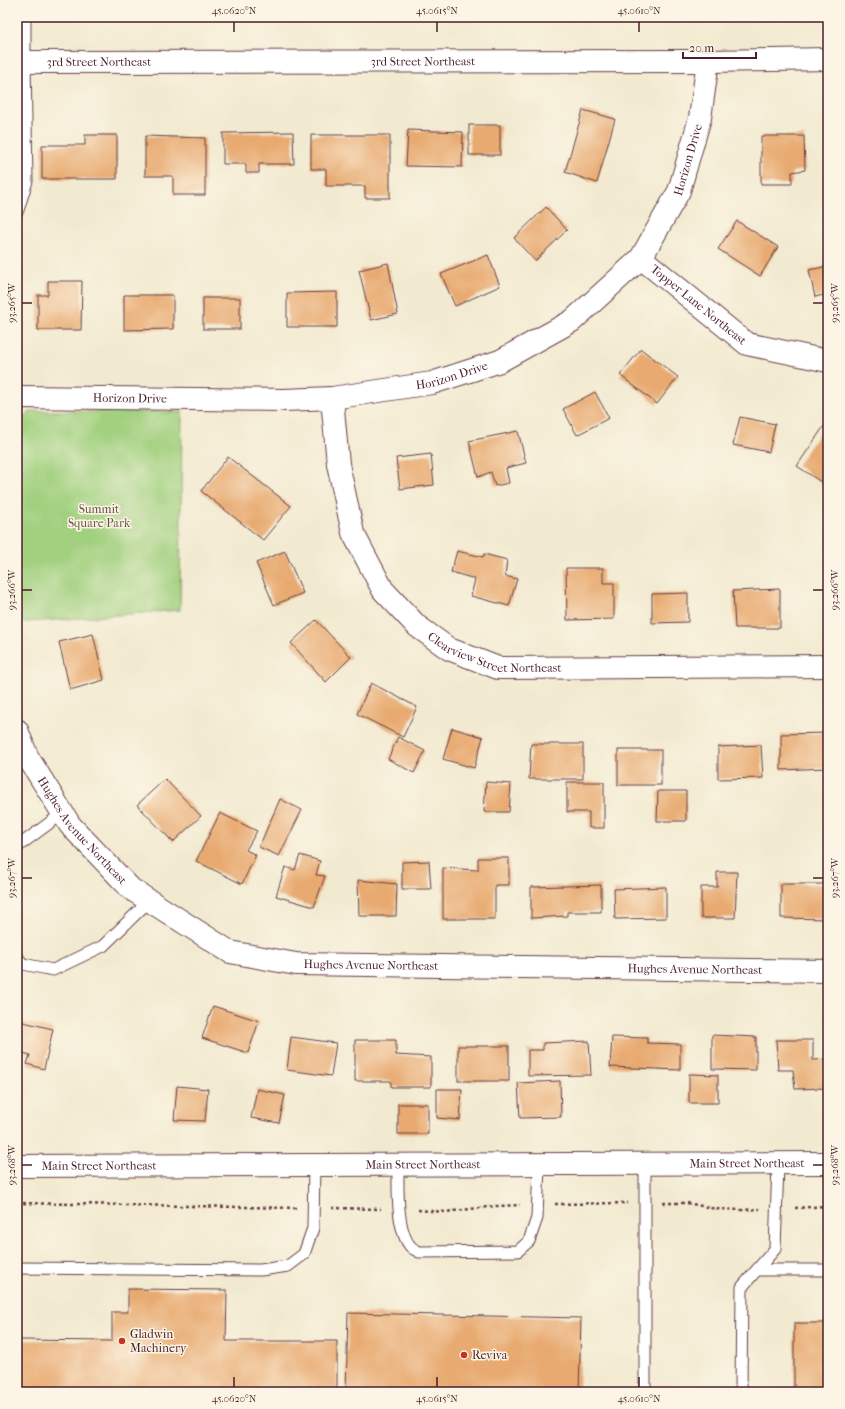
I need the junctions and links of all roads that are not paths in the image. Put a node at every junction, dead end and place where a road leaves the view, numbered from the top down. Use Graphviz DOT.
graph roads {
  1 [pos="25,17"];
  2 [pos="828,59"];
  3 [pos="708,61"];
  4 [pos="21,62"];
  5 [pos="17,210"];
  6 [pos="641,258"];
  7 [pos="828,361"];
  8 [pos="17,397"];
  9 [pos="332,398"];
  10 [pos="828,666"];
  11 [pos="17,730"];
  12 [pos="63,813"];
  13 [pos="17,847"];
  14 [pos="150,900"];
  15 [pos="17,957"];
  16 [pos="828,971"];
  17 [pos="828,1163"];
  18 [pos="539,1164"];
  19 [pos="645,1164"];
  20 [pos="778,1164"];
  21 [pos="314,1165"];
  22 [pos="398,1165"];
  23 [pos="17,1166"];
  24 [pos="17,1268"];
  25 [pos="757,1270"];
  26 [pos="828,1270"];
  27 [pos="645,1392"];
  28 [pos="741,1392"];
  1 -- 4 [label="lane"];
  2 -- 3 [label="street, 3rd Street Northeast"];
  3 -- 4 [label="street, 3rd Street Northeast"];
  3 -- 6 [label="street, Horizon Drive"];
  4 -- 5 [label="lane"];
  6 -- 7 [label="street, Topper Lane Northeast"];
  6 -- 9 [label="street, Horizon Drive"];
  8 -- 9 [label="street, Horizon Drive"];
  9 -- 10 [label="street, Clearview Street Northeast"];
  11 -- 12 [label="street, Hughes Avenue Northeast"];
  12 -- 13 [label="lane"];
  12 -- 14 [label="street, Hughes Avenue Northeast"];
  14 -- 15 [label="lane"];
  14 -- 16 [label="street, Hughes Avenue Northeast"];
  17 -- 20 [label="street, Main Street Northeast"];
  18 -- 19 [label="street, Main Street Northeast"];
  18 -- 22 [label="street, Main Street Northeast"];
  18 -- 22 [label="lane"];
  19 -- 20 [label="street, Main Street Northeast"];
  19 -- 27 [label="lane"];
  20 -- 25 [label="lane"];
  21 -- 22 [label="street, Main Street Northeast"];
  21 -- 23 [label="street, Main Street Northeast"];
  21 -- 24 [label="lane"];
  25 -- 26 [label="lane"];
  25 -- 28 [label="lane"];
}
